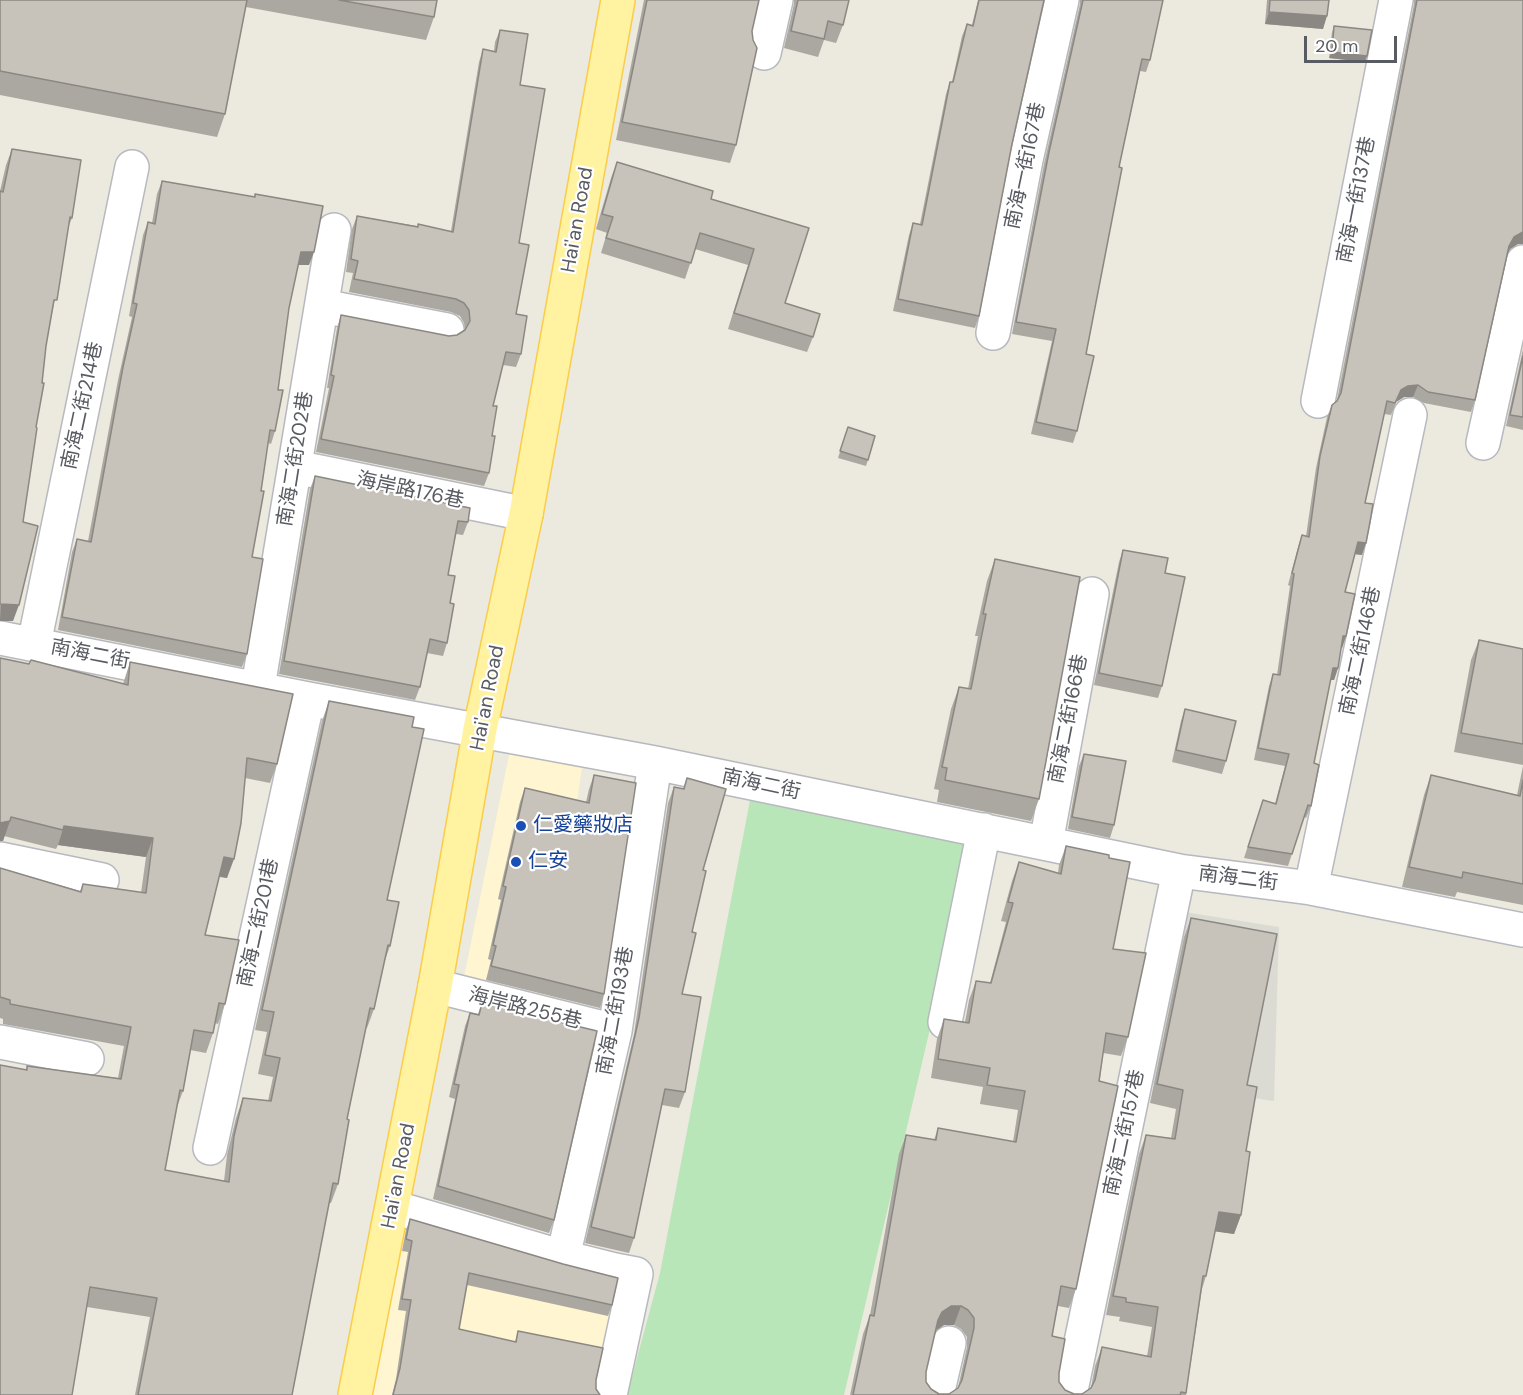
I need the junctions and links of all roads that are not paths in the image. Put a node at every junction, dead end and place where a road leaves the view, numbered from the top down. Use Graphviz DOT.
graph roads {
  1 [pos="618,0"];
  2 [pos="776,0"];
  3 [pos="1062,0"];
  4 [pos="1396,0"];
  5 [pos="764,53"];
  6 [pos="132,167"];
  7 [pos="334,230"];
  8 [pos="1523,262"];
  9 [pos="322,306"];
  10 [pos="447,330"];
  11 [pos="993,333"];
  12 [pos="1318,401"];
  13 [pos="1410,414"];
  14 [pos="1483,443"];
  15 [pos="295,466"];
  16 [pos="526,514"];
  17 [pos="1092,594"];
  18 [pos="0,638"];
  19 [pos="34,644"];
  20 [pos="258,687"];
  21 [pos="308,699"];
  22 [pos="480,729"];
  23 [pos="655,763"];
  24 [pos="984,830"];
  25 [pos="1046,843"];
  26 [pos="0,859"];
  27 [pos="1179,871"];
  28 [pos="102,880"];
  29 [pos="1311,888"];
  30 [pos="1523,930"];
  31 [pos="435,986"];
  32 [pos="945,1022"];
  33 [pos="615,1031"];
  34 [pos="0,1041"];
  35 [pos="87,1059"];
  36 [pos="210,1148"];
  37 [pos="393,1207"];
  38 [pos="563,1257"];
  39 [pos="949,1343"];
  40 [pos="355,1395"];
  41 [pos="610,1395"];
  42 [pos="938,1395"];
  43 [pos="1070,1395"];
  1 -- 16 [label="main road, Hai'an Road"];
  2 -- 5 [label="street"];
  3 -- 11 [label="street, 南海一街167巷"];
  4 -- 12 [label="street, 南海一街137巷"];
  6 -- 19 [label="street, 南海二街214巷"];
  7 -- 9 [label="street, 南海二街202巷"];
  8 -- 14 [label="street"];
  9 -- 10 [label="street"];
  9 -- 15 [label="street, 南海二街202巷"];
  13 -- 29 [label="street, 南海二街146巷"];
  15 -- 16 [label="street, 海岸路176巷"];
  15 -- 20 [label="street, 南海二街202巷"];
  16 -- 22 [label="main road, Hai'an Road"];
  17 -- 25 [label="street, 南海二街166巷"];
  18 -- 19 [label="street, 南海二街"];
  19 -- 20 [label="street, 南海二街"];
  20 -- 21 [label="street, 南海二街"];
  21 -- 22 [label="street, 南海二街"];
  21 -- 36 [label="street, 南海二街201巷"];
  22 -- 23 [label="street, 南海二街"];
  22 -- 31 [label="main road, Hai'an Road"];
  23 -- 24 [label="street, 南海二街"];
  23 -- 33 [label="street, 南海二街193巷"];
  24 -- 25 [label="street, 南海二街"];
  24 -- 32 [label="street"];
  25 -- 27 [label="street, 南海二街"];
  26 -- 28 [label="street"];
  27 -- 29 [label="street, 南海二街"];
  27 -- 43 [label="street, 南海二街157巷"];
  29 -- 30 [label="street, 南海二街"];
  31 -- 33 [label="street, 海岸路255巷"];
  31 -- 37 [label="main road, Hai'an Road"];
  33 -- 38 [label="street, 南海二街193巷"];
  34 -- 35 [label="street"];
  37 -- 38 [label="street"];
  37 -- 40 [label="main road, Hai'an Road"];
  38 -- 41 [label="street"];
  39 -- 42 [label="street"];
}
